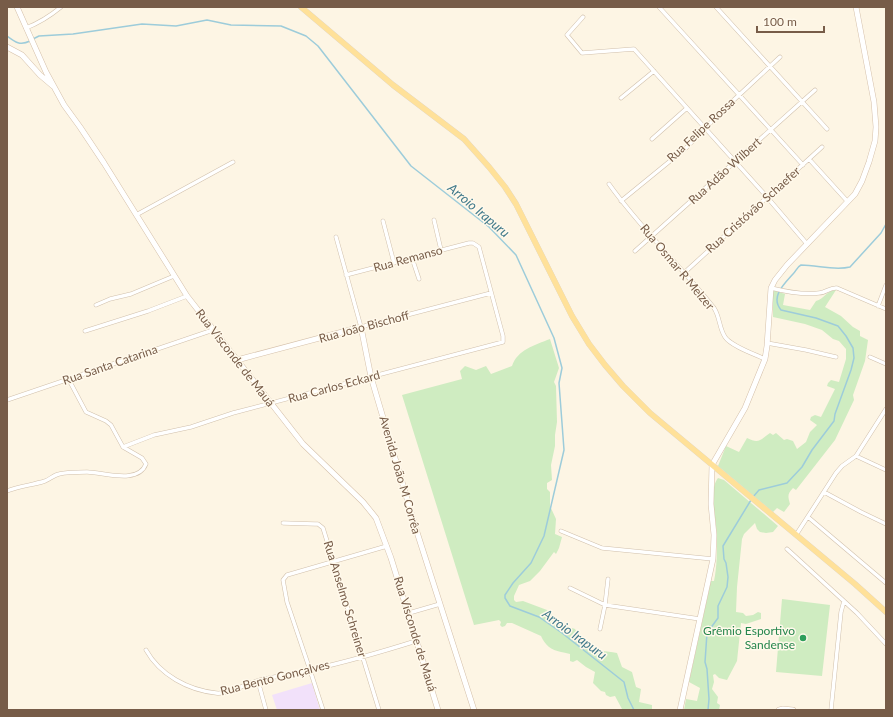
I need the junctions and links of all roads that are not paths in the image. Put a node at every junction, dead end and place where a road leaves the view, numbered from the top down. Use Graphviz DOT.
graph roads {
  1 [pos="17,7"];
  2 [pos="61,7"];
  3 [pos="301,7"];
  4 [pos="659,7"];
  5 [pos="716,7"];
  6 [pos="856,7"];
  7 [pos="583,17"];
  8 [pos="26,29"];
  9 [pos="7,46"];
  10 [pos="780,57"];
  11 [pos="770,67"];
  12 [pos="654,71"];
  13 [pos="54,86"];
  14 [pos="815,90"];
  15 [pos="738,95"];
  16 [pos="621,98"];
  17 [pos="802,102"];
  18 [pos="687,108"];
  19 [pos="705,128"];
  20 [pos="827,129"];
  21 [pos="771,130"];
  22 [pos="652,139"];
  23 [pos="822,147"];
  24 [pos="809,159"];
  25 [pos="233,162"];
  26 [pos="735,162"];
  27 [pos="803,165"];
  28 [pos="609,184"];
  29 [pos="767,198"];
  30 [pos="621,201"];
  31 [pos="848,202"];
  32 [pos="136,215"];
  33 [pos="434,220"];
  34 [pos="383,221"];
  35 [pos="336,237"];
  36 [pos="652,237"];
  37 [pos="807,244"];
  38 [pos="441,250"];
  39 [pos="636,251"];
  40 [pos="412,258"];
  41 [pos="394,263"];
  42 [pos="684,273"];
  43 [pos="346,275"];
  44 [pos="174,276"];
  45 [pos="419,279"];
  46 [pos="886,285"];
  47 [pos="771,288"];
  48 [pos="491,293"];
  49 [pos="187,296"];
  50 [pos="96,305"];
  51 [pos="878,306"];
  52 [pos="886,309"];
  53 [pos="360,327"];
  54 [pos="213,330"];
  55 [pos="85,331"];
  56 [pos="767,343"];
  57 [pos="836,357"];
  58 [pos="870,357"];
  59 [pos="765,359"];
  60 [pos="237,360"];
  61 [pos="886,364"];
  62 [pos="371,377"];
  63 [pos="69,380"];
  64 [pos="7,400"];
  65 [pos="270,404"];
  66 [pos="886,412"];
  67 [pos="123,447"];
  68 [pos="856,456"];
  69 [pos="712,465"];
  70 [pos="886,470"];
  71 [pos="7,491"];
  72 [pos="824,492"];
  73 [pos="808,517"];
  74 [pos="283,523"];
  75 [pos="886,524"];
  76 [pos="561,531"];
  77 [pos="796,534"];
  78 [pos="387,546"];
  79 [pos="787,549"];
  80 [pos="713,559"];
  81 [pos="333,562"];
  82 [pos="608,579"];
  83 [pos="886,583"];
  84 [pos="570,588"];
  85 [pos="844,601"];
  86 [pos="440,604"];
  87 [pos="605,605"];
  88 [pos="886,612"];
  89 [pos="409,614"];
  90 [pos="700,618"];
  91 [pos="600,629"];
  92 [pos="416,641"];
  93 [pos="886,644"];
  94 [pos="146,650"];
  95 [pos="363,657"];
  96 [pos="310,670"];
  97 [pos="258,681"];
  98 [pos="266,710"];
  99 [pos="323,710"];
  100 [pos="379,710"];
  101 [pos="438,710"];
  102 [pos="474,710"];
  103 [pos="680,710"];
  104 [pos="778,710"];
  105 [pos="793,710"];
  106 [pos="831,710"];
  1 -- 8 [label="street, Rua Visconde de Mauá"];
  2 -- 8 [label="street"];
  3 -- 69 [label="main road"];
  4 -- 15 [label="street"];
  5 -- 11 [label="street"];
  6 -- 31 [label="street"];
  7 -- 12 [label="street"];
  8 -- 13 [label="street, Rua Visconde de Mauá"];
  9 -- 13 [label="street"];
  10 -- 11 [label="street, Rua Felipe Rossa"];
  11 -- 15 [label="street, Rua Felipe Rossa"];
  11 -- 17 [label="street"];
  12 -- 16 [label="street"];
  12 -- 18 [label="street"];
  13 -- 32 [label="street, Rua Visconde de Mauá"];
  14 -- 17 [label="street, Rua Adão Wilbert"];
  15 -- 19 [label="street, Rua Felipe Rossa"];
  15 -- 21 [label="street"];
  17 -- 20 [label="street"];
  17 -- 21 [label="street, Rua Adão Wilbert"];
  18 -- 19 [label="street"];
  18 -- 22 [label="street"];
  19 -- 26 [label="street"];
  19 -- 30 [label="street, Rua Felipe Rossa"];
  21 -- 26 [label="street, Rua Adão Wilbert"];
  21 -- 27 [label="street"];
  23 -- 24 [label="street, Rua Cristóvão Schaefer"];
  24 -- 27 [label="street, Rua Cristóvão Schaefer"];
  24 -- 31 [label="street"];
  25 -- 32 [label="street"];
  26 -- 29 [label="street"];
  26 -- 36 [label="street, Rua Adão Wilbert"];
  27 -- 29 [label="street, Rua Cristóvão Schaefer"];
  28 -- 30 [label="street, Rua Osmar R Melzer"];
  29 -- 37 [label="street"];
  29 -- 42 [label="street, Rua Cristóvão Schaefer"];
  30 -- 36 [label="street, Rua Osmar R Melzer"];
  31 -- 37 [label="street"];
  32 -- 44 [label="street, Rua Visconde de Mauá"];
  33 -- 38 [label="street"];
  34 -- 41 [label="street"];
  35 -- 43 [label="street, Avenida João M Corrêa"];
  36 -- 39 [label="street, Rua Adão Wilbert"];
  36 -- 42 [label="street, Rua Osmar R Melzer"];
  37 -- 47 [label="street"];
  38 -- 40 [label="street, Rua Remanso"];
  38 -- 48 [label="street, Rua Remanso"];
  40 -- 41 [label="street, Rua Remanso"];
  40 -- 45 [label="street"];
  41 -- 43 [label="street, Rua Remanso"];
  42 -- 59 [label="street, Rua Osmar R Melzer"];
  43 -- 53 [label="street, Avenida João M Corrêa"];
  44 -- 49 [label="street, Rua Visconde de Mauá"];
  44 -- 50 [label="street"];
  46 -- 51 [label="street"];
  47 -- 51 [label="street"];
  47 -- 56 [label="street"];
  48 -- 53 [label="street, Rua João Bischoff"];
  48 -- 62 [label="street, Rua Carlos Eckard"];
  49 -- 54 [label="street, Rua Visconde de Mauá"];
  49 -- 55 [label="street"];
  51 -- 52 [label="street"];
  53 -- 60 [label="street, Rua João Bischoff"];
  53 -- 62 [label="street, Avenida João M Corrêa"];
  54 -- 60 [label="street, Rua Visconde de Mauá"];
  54 -- 63 [label="street, Rua Santa Catarina"];
  56 -- 57 [label="street"];
  56 -- 59 [label="street"];
  58 -- 61 [label="street"];
  59 -- 69 [label="street"];
  60 -- 65 [label="street, Rua Visconde de Mauá"];
  62 -- 65 [label="street, Rua Carlos Eckard"];
  62 -- 86 [label="street, Avenida João M Corrêa"];
  63 -- 64 [label="street, Rua Santa Catarina"];
  63 -- 67 [label="street"];
  65 -- 67 [label="street, Rua Carlos Eckard"];
  65 -- 78 [label="street, Rua Visconde de Mauá"];
  66 -- 68 [label="street"];
  67 -- 71 [label="street"];
  68 -- 70 [label="street"];
  68 -- 72 [label="street"];
  69 -- 77 [label="main road"];
  69 -- 80 [label="street"];
  72 -- 73 [label="street"];
  72 -- 75 [label="street"];
  73 -- 77 [label="street"];
  73 -- 83 [label="street"];
  74 -- 81 [label="street, Rua Anselmo Schreiner"];
  76 -- 80 [label="street"];
  77 -- 88 [label="main road"];
  78 -- 81 [label="street"];
  78 -- 89 [label="street, Rua Visconde de Mauá"];
  79 -- 85 [label="street"];
  80 -- 90 [label="street"];
  81 -- 95 [label="street, Rua Anselmo Schreiner"];
  81 -- 96 [label="street"];
  82 -- 87 [label="street"];
  84 -- 87 [label="street"];
  85 -- 93 [label="street"];
  85 -- 106 [label="street"];
  86 -- 89 [label="street"];
  86 -- 102 [label="street, Avenida João M Corrêa"];
  87 -- 90 [label="street"];
  87 -- 91 [label="street"];
  89 -- 92 [label="street, Rua Visconde de Mauá"];
  90 -- 103 [label="street"];
  92 -- 95 [label="street, Rua Bento Gonçalves"];
  92 -- 101 [label="street, Rua Visconde de Mauá"];
  94 -- 97 [label="street, Rua Bento Gonçalves"];
  95 -- 96 [label="street, Rua Bento Gonçalves"];
  95 -- 100 [label="street, Rua Anselmo Schreiner"];
  96 -- 97 [label="street, Rua Bento Gonçalves"];
  96 -- 99 [label="street"];
  97 -- 98 [label="street"];
  104 -- 105 [label="street"];
}
